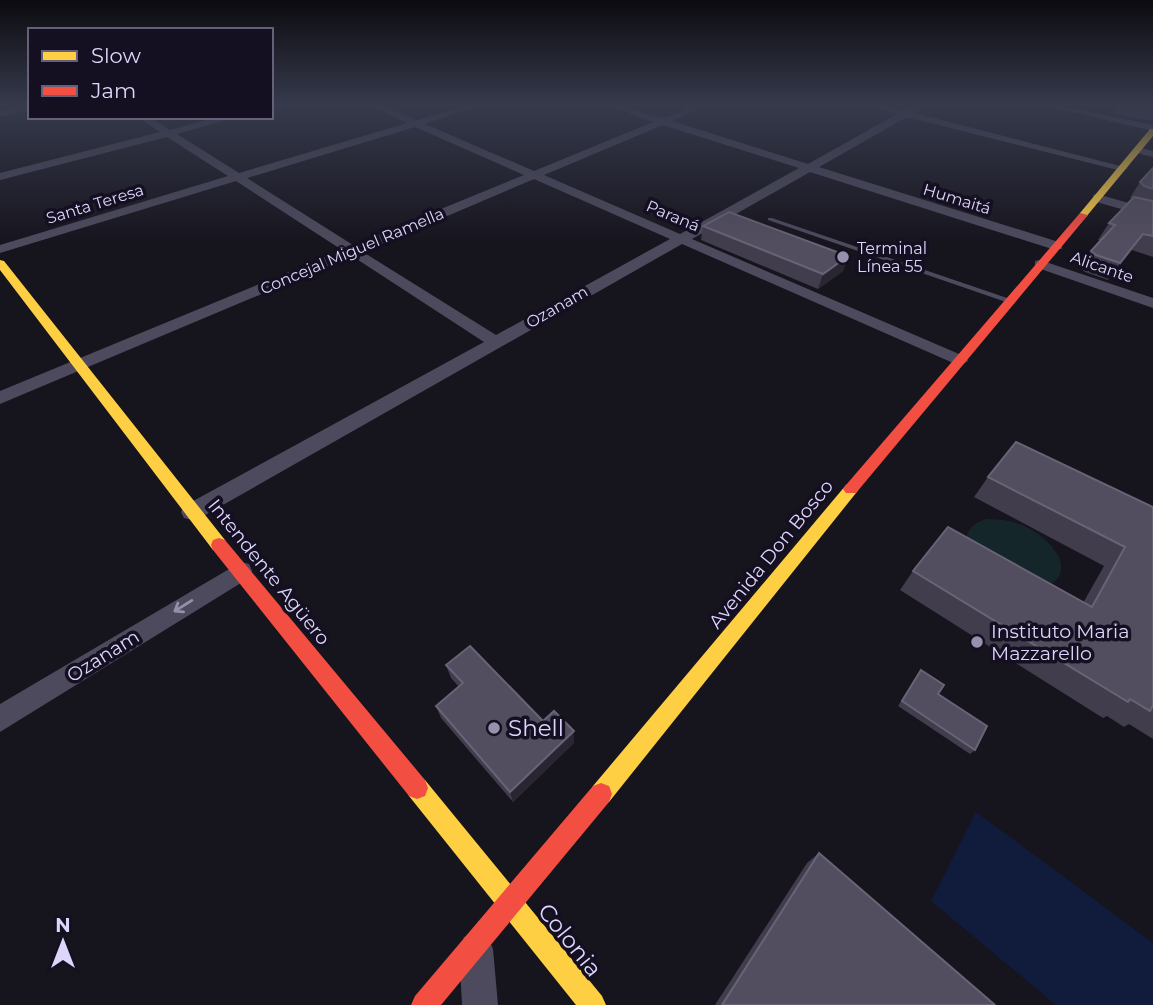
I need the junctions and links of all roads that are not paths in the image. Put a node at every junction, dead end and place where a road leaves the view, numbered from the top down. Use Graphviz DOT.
graph roads {
  1 [pos="100,151"];
  2 [pos="197,151"];
  3 [pos="326,151"];
  4 [pos="481,151"];
  5 [pos="588,151"];
  6 [pos="754,151"];
  7 [pos="837,151"];
  8 [pos="1055,151"];
  9 [pos="1145,152"];
  10 [pos="806,168"];
  11 [pos="1122,168"];
  12 [pos="531,174"];
  13 [pos="0,177"];
  14 [pos="239,178"];
  15 [pos="1097,198"];
  16 [pos="1153,214"];
  17 [pos="770,219"];
  18 [pos="680,237"];
  19 [pos="1057,246"];
  20 [pos="0,249"];
  21 [pos="352,252"];
  22 [pos="0,263"];
  23 [pos="1040,264"];
  24 [pos="1009,300"];
  25 [pos="1153,303"];
  26 [pos="495,342"];
  27 [pos="960,361"];
  28 [pos="80,366"];
  29 [pos="0,398"];
  30 [pos="192,512"];
  31 [pos="242,571"];
  32 [pos="0,719"];
  33 [pos="511,904"];
  34 [pos="475,944"];
  35 [pos="424,1005"];
  36 [pos="480,1005"];
  37 [pos="593,1005"];
  1 -- 13 [label="street"];
  2 -- 14 [label="street"];
  3 -- 14 [label="street, Santa Teresa"];
  4 -- 12 [label="street, Paraná"];
  5 -- 12 [label="street, Concejal Miguel Ramella"];
  6 -- 10 [label="street, Humaitá"];
  7 -- 10 [label="street, Ozanam"];
  8 -- 11 [label="street"];
  9 -- 11 [label="main road, Avenida Don Bosco"];
  10 -- 18 [label="street, Ozanam"];
  10 -- 19 [label="street, Humaitá"];
  11 -- 15 [label="main road, Avenida Don Bosco"];
  12 -- 18 [label="street, Paraná"];
  12 -- 21 [label="street, Concejal Miguel Ramella"];
  14 -- 20 [label="street, Santa Teresa"];
  14 -- 21 [label="street"];
  15 -- 16 [label="street"];
  15 -- 19 [label="main road, Avenida Don Bosco"];
  17 -- 24 [label="lane"];
  18 -- 26 [label="street, Ozanam"];
  18 -- 27 [label="street, Paraná"];
  19 -- 23 [label="main road, Avenida Don Bosco"];
  21 -- 26 [label="street"];
  21 -- 28 [label="street, Concejal Miguel Ramella"];
  22 -- 28 [label="main road, Intendente Agüero"];
  23 -- 24 [label="main road, Avenida Don Bosco"];
  23 -- 25 [label="street, Alicante"];
  24 -- 27 [label="main road, Avenida Don Bosco"];
  26 -- 30 [label="street, Ozanam"];
  27 -- 33 [label="main road, Avenida Don Bosco"];
  28 -- 29 [label="street, Concejal Miguel Ramella"];
  28 -- 30 [label="main road, Intendente Agüero"];
  30 -- 31 [label="main road, Intendente Agüero"];
  31 -- 32 [label="street, Ozanam, one-way"];
  31 -- 33 [label="main road, Intendente Agüero"];
  33 -- 34 [label="main road, Avenida Don Bosco"];
  33 -- 37 [label="main road, Colonia"];
  34 -- 35 [label="main road, Avenida Don Bosco"];
  34 -- 36 [label="street"];
}
